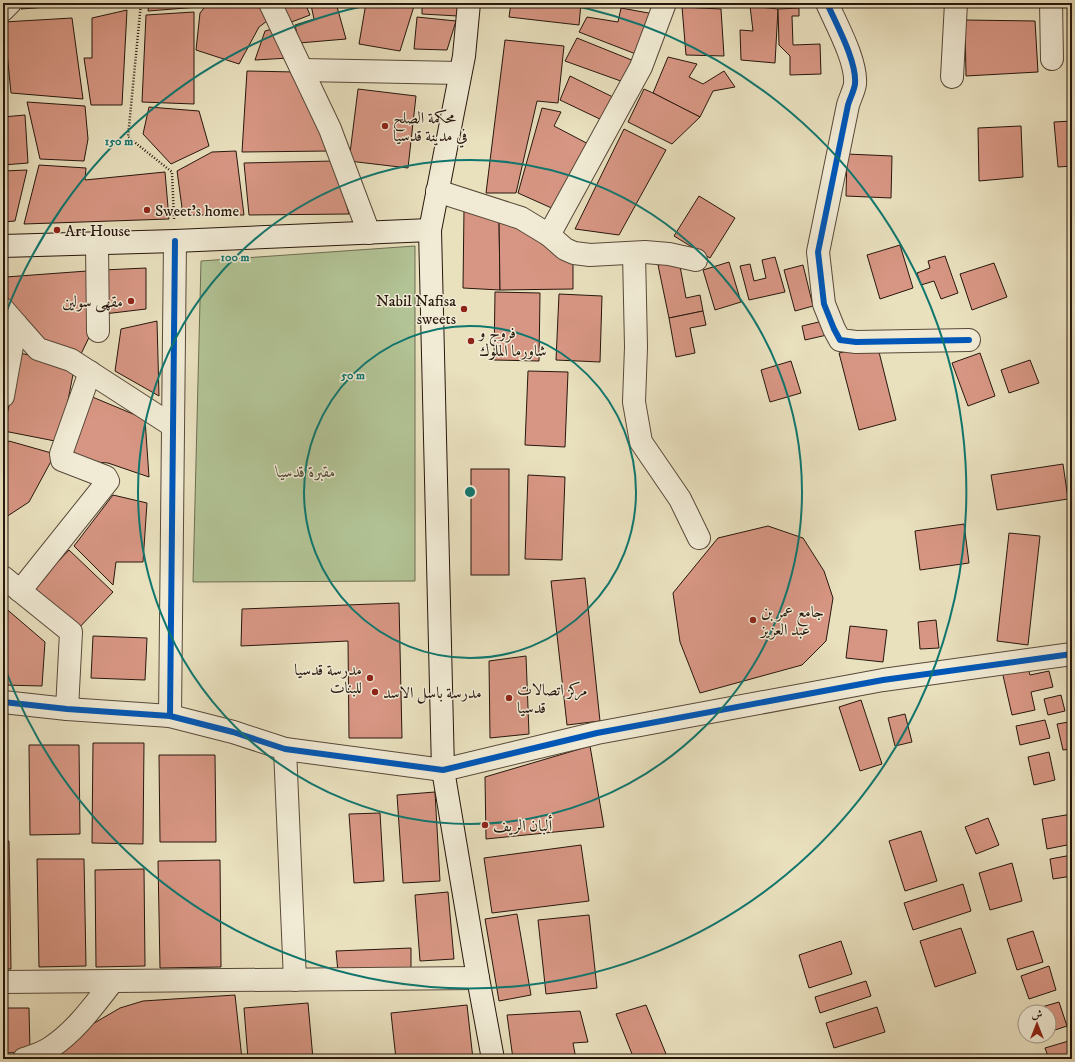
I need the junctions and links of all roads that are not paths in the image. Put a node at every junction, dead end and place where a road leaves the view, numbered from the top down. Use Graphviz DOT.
graph roads {
  1 [pos="10,3"];
  2 [pos="270,3"];
  3 [pos="469,3"];
  4 [pos="665,3"];
  5 [pos="827,3"];
  6 [pos="956,3"];
  7 [pos="1051,3"];
  8 [pos="3,10"];
  9 [pos="1052,59"];
  10 [pos="302,70"];
  11 [pos="460,73"];
  12 [pos="952,77"];
  13 [pos="437,191"];
  14 [pos="430,230"];
  15 [pos="369,233"];
  16 [pos="549,235"];
  17 [pos="175,241"];
  18 [pos="97,243"];
  19 [pos="3,246"];
  20 [pos="634,253"];
  21 [pos="696,260"];
  22 [pos="10,316"];
  23 [pos="98,331"];
  24 [pos="969,340"];
  25 [pos="90,372"];
  26 [pos="3,396"];
  27 [pos="173,426"];
  28 [pos="699,538"];
  29 [pos="3,577"];
  30 [pos="20,591"];
  31 [pos="1072,654"];
  32 [pos="3,702"];
  33 [pos="67,709"];
  34 [pos="170,716"];
  35 [pos="285,749"];
  36 [pos="443,770"];
  37 [pos="478,978"];
  38 [pos="295,980"];
  39 [pos="113,981"];
  40 [pos="3,982"];
  41 [pos="24,1059"];
  42 [pos="493,1059"];
  1 -- 8 [label="street"];
  2 -- 10 [label="street"];
  3 -- 11 [label="street"];
  4 -- 16 [label="street"];
  5 -- 24 [label="street"];
  6 -- 12 [label="street"];
  7 -- 9 [label="street"];
  10 -- 11 [label="street"];
  10 -- 15 [label="street"];
  11 -- 13 [label="street"];
  13 -- 14 [label="street"];
  13 -- 16 [label="street"];
  14 -- 15 [label="street"];
  14 -- 36 [label="street"];
  15 -- 17 [label="street"];
  16 -- 20 [label="street"];
  17 -- 18 [label="street"];
  17 -- 27 [label="street"];
  18 -- 19 [label="street"];
  18 -- 23 [label="street"];
  20 -- 21 [label="street"];
  20 -- 28 [label="street"];
  22 -- 25 [label="street"];
  22 -- 26 [label="street"];
  25 -- 27 [label="street"];
  25 -- 30 [label="street"];
  27 -- 34 [label="street"];
  29 -- 30 [label="street"];
  30 -- 33 [label="street"];
  31 -- 36 [label="street"];
  32 -- 33 [label="street"];
  33 -- 34 [label="street"];
  34 -- 35 [label="street"];
  35 -- 36 [label="street"];
  35 -- 38 [label="street"];
  36 -- 37 [label="street"];
  37 -- 38 [label="street"];
  37 -- 42 [label="street"];
  38 -- 39 [label="street"];
  39 -- 40 [label="street"];
  39 -- 41 [label="street"];
}
